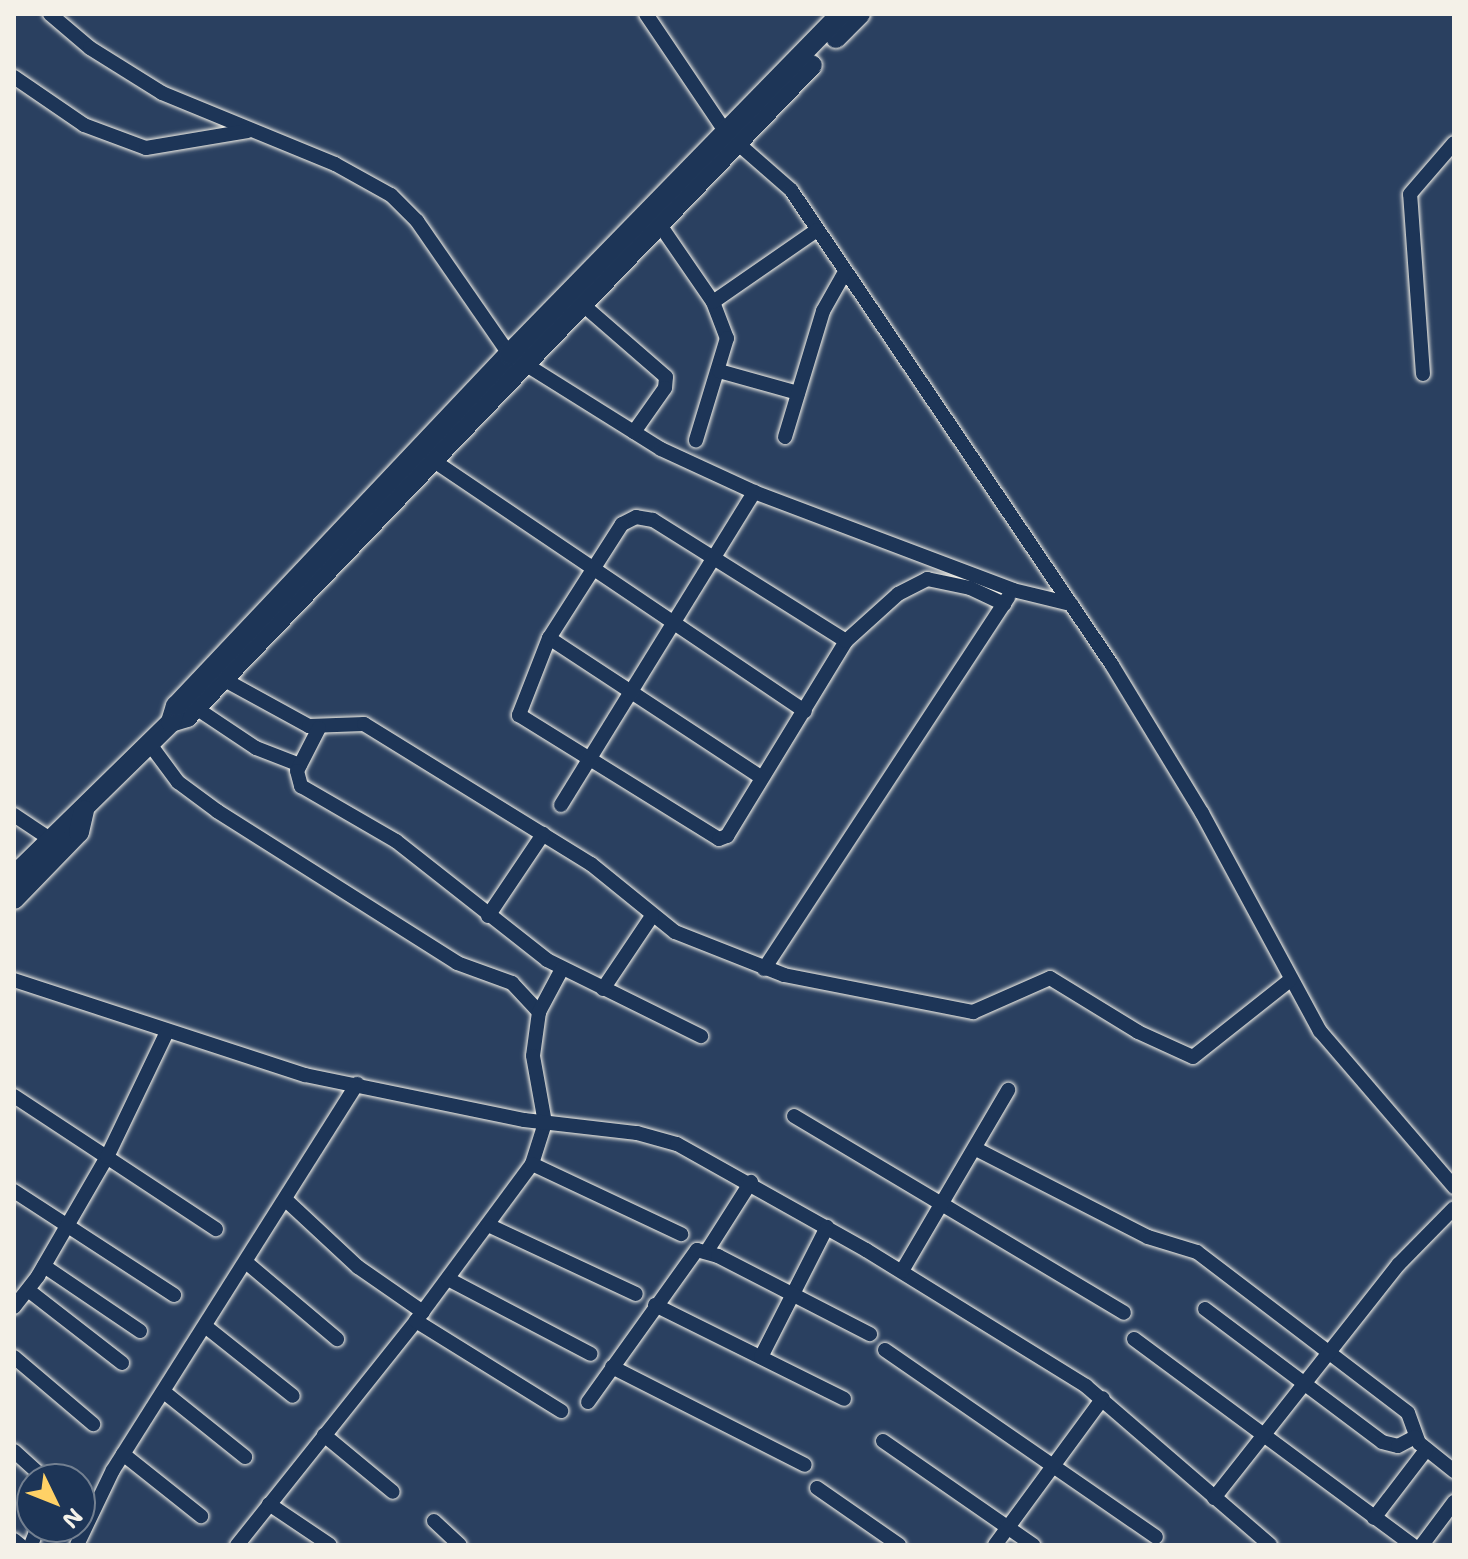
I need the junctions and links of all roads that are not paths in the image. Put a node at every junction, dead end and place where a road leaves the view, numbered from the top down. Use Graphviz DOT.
graph roads {
  1 [pos="50,14"];
  2 [pos="646,14"];
  3 [pos="841,14"];
  4 [pos="860,14"];
  5 [pos="14,77"];
  6 [pos="248,131"];
  7 [pos="732,140"];
  8 [pos="1454,143"];
  9 [pos="660,225"];
  10 [pos="817,230"];
  11 [pos="845,272"];
  12 [pos="713,302"];
  13 [pos="582,304"];
  14 [pos="516,359"];
  15 [pos="719,371"];
  16 [pos="1423,374"];
  17 [pos="798,393"];
  18 [pos="634,432"];
  19 [pos="785,437"];
  20 [pos="696,440"];
  21 [pos="431,459"];
  22 [pos="754,492"];
  23 [pos="714,559"];
  24 [pos="592,568"];
  25 [pos="1013,590"];
  26 [pos="1004,604"];
  27 [pos="1071,604"];
  28 [pos="675,624"];
  29 [pos="549,638"];
  30 [pos="846,641"];
  31 [pos="223,679"];
  32 [pos="633,692"];
  33 [pos="196,708"];
  34 [pos="805,711"];
  35 [pos="171,722"];
  36 [pos="319,728"];
  37 [pos="141,750"];
  38 [pos="593,760"];
  39 [pos="300,765"];
  40 [pos="761,777"];
  41 [pos="561,805"];
  42 [pos="84,811"];
  43 [pos="14,815"];
  44 [pos="543,834"];
  45 [pos="50,839"];
  46 [pos="14,876"];
  47 [pos="14,899"];
  48 [pos="488,916"];
  49 [pos="652,916"];
  50 [pos="562,969"];
  51 [pos="764,969"];
  52 [pos="14,980"];
  53 [pos="1290,980"];
  54 [pos="603,989"];
  55 [pos="539,1012"];
  56 [pos="166,1034"];
  57 [pos="701,1036"];
  58 [pos="357,1084"];
  59 [pos="1008,1090"];
  60 [pos="14,1096"];
  61 [pos="794,1116"];
  62 [pos="545,1123"];
  63 [pos="976,1149"];
  64 [pos="107,1157"];
  65 [pos="532,1164"];
  66 [pos="751,1182"];
  67 [pos="1454,1187"];
  68 [pos="14,1191"];
  69 [pos="287,1201"];
  70 [pos="943,1206"];
  71 [pos="1454,1208"];
  72 [pos="67,1225"];
  73 [pos="488,1225"];
  74 [pos="827,1227"];
  75 [pos="216,1229"];
  76 [pos="681,1234"];
  77 [pos="707,1251"];
  78 [pos="247,1263"];
  79 [pos="44,1266"];
  80 [pos="902,1271"];
  81 [pos="448,1279"];
  82 [pos="28,1290"];
  83 [pos="636,1294"];
  84 [pos="174,1295"];
  85 [pos="792,1295"];
  86 [pos="655,1305"];
  87 [pos="14,1307"];
  88 [pos="1205,1309"];
  89 [pos="1124,1313"];
  90 [pos="419,1317"];
  91 [pos="205,1326"];
  92 [pos="140,1331"];
  93 [pos="870,1334"];
  94 [pos="337,1339"];
  95 [pos="1134,1339"];
  96 [pos="885,1350"];
  97 [pos="1329,1351"];
  98 [pos="591,1354"];
  99 [pos="14,1357"];
  100 [pos="761,1357"];
  101 [pos="122,1363"];
  102 [pos="612,1367"];
  103 [pos="1304,1384"];
  104 [pos="164,1392"];
  105 [pos="293,1396"];
  106 [pos="1103,1398"];
  107 [pos="844,1399"];
  108 [pos="588,1402"];
  109 [pos="561,1411"];
  110 [pos="93,1424"];
  111 [pos="324,1435"];
  112 [pos="1262,1437"];
  113 [pos="1415,1437"];
  114 [pos="883,1441"];
  115 [pos="1426,1450"];
  116 [pos="123,1454"];
  117 [pos="245,1457"];
  118 [pos="805,1465"];
  119 [pos="1051,1466"];
  120 [pos="1454,1471"];
  121 [pos="817,1488"];
  122 [pos="393,1492"];
  123 [pos="1214,1498"];
  124 [pos="1454,1502"];
  125 [pos="269,1504"];
  126 [pos="201,1516"];
  127 [pos="1374,1518"];
  128 [pos="434,1521"];
  129 [pos="1007,1527"];
  130 [pos="1156,1537"];
  131 [pos="14,1540"];
  132 [pos="20,1545"];
  133 [pos="77,1545"];
  134 [pos="237,1545"];
  135 [pos="330,1545"];
  136 [pos="460,1545"];
  137 [pos="899,1545"];
  138 [pos="995,1545"];
  139 [pos="1033,1545"];
  140 [pos="1270,1545"];
  141 [pos="1412,1545"];
  142 [pos="1422,1545"];
  1 -- 6 [label="street"];
  2 -- 7 [label="street"];
  3 -- 7 [label="street"];
  4 -- 7 [label="street"];
  5 -- 6 [label="street"];
  6 -- 14 [label="street"];
  7 -- 9 [label="street"];
  7 -- 10 [label="street"];
  7 -- 14 [label="street"];
  8 -- 16 [label="street"];
  9 -- 12 [label="street"];
  9 -- 13 [label="street"];
  10 -- 11 [label="street"];
  10 -- 12 [label="street"];
  11 -- 17 [label="street"];
  11 -- 27 [label="street"];
  12 -- 15 [label="street"];
  13 -- 14 [label="street"];
  13 -- 18 [label="street"];
  14 -- 18 [label="street"];
  14 -- 21 [label="street"];
  14 -- 35 [label="street"];
  15 -- 17 [label="street"];
  15 -- 20 [label="street"];
  17 -- 19 [label="street"];
  18 -- 22 [label="street"];
  21 -- 24 [label="street"];
  21 -- 31 [label="street"];
  22 -- 23 [label="street"];
  22 -- 25 [label="street"];
  23 -- 24 [label="street"];
  23 -- 28 [label="street"];
  23 -- 30 [label="street"];
  24 -- 28 [label="street"];
  24 -- 29 [label="street"];
  25 -- 26 [label="street"];
  25 -- 27 [label="street"];
  26 -- 30 [label="street"];
  26 -- 51 [label="street"];
  27 -- 53 [label="street"];
  28 -- 32 [label="street"];
  28 -- 34 [label="street"];
  29 -- 32 [label="street"];
  29 -- 38 [label="street"];
  30 -- 34 [label="street"];
  31 -- 33 [label="street"];
  31 -- 36 [label="street"];
  32 -- 38 [label="street"];
  32 -- 40 [label="street"];
  33 -- 35 [label="street"];
  33 -- 39 [label="street"];
  34 -- 40 [label="street"];
  35 -- 37 [label="street"];
  36 -- 39 [label="street"];
  36 -- 44 [label="street"];
  37 -- 42 [label="street"];
  37 -- 55 [label="street"];
  38 -- 40 [label="street"];
  38 -- 41 [label="street"];
  39 -- 48 [label="street"];
  42 -- 45 [label="street"];
  42 -- 47 [label="street"];
  43 -- 45 [label="street"];
  44 -- 48 [label="street"];
  44 -- 49 [label="street"];
  45 -- 46 [label="street"];
  48 -- 50 [label="street"];
  49 -- 51 [label="street"];
  49 -- 54 [label="street"];
  50 -- 54 [label="street"];
  50 -- 55 [label="street"];
  51 -- 53 [label="street"];
  52 -- 56 [label="street"];
  53 -- 67 [label="street"];
  54 -- 57 [label="street"];
  55 -- 62 [label="street"];
  56 -- 58 [label="street"];
  56 -- 64 [label="street"];
  58 -- 62 [label="street"];
  58 -- 69 [label="street"];
  59 -- 63 [label="street"];
  60 -- 64 [label="street"];
  61 -- 70 [label="street"];
  62 -- 65 [label="street"];
  62 -- 66 [label="street"];
  63 -- 70 [label="street"];
  63 -- 97 [label="street"];
  64 -- 72 [label="street"];
  64 -- 75 [label="street"];
  65 -- 73 [label="street"];
  65 -- 76 [label="street"];
  66 -- 74 [label="street"];
  66 -- 77 [label="street"];
  68 -- 72 [label="street"];
  69 -- 78 [label="street"];
  69 -- 90 [label="street"];
  70 -- 80 [label="street"];
  70 -- 89 [label="street"];
  71 -- 97 [label="street"];
  72 -- 79 [label="street"];
  72 -- 84 [label="street"];
  73 -- 81 [label="street"];
  73 -- 83 [label="street"];
  74 -- 80 [label="street"];
  74 -- 85 [label="street"];
  77 -- 85 [label="street"];
  77 -- 86 [label="street"];
  78 -- 91 [label="street"];
  78 -- 94 [label="street"];
  79 -- 82 [label="street"];
  79 -- 92 [label="street"];
  80 -- 106 [label="street"];
  81 -- 90 [label="street"];
  81 -- 98 [label="street"];
  82 -- 87 [label="street"];
  82 -- 101 [label="street"];
  85 -- 93 [label="street"];
  85 -- 100 [label="street"];
  86 -- 100 [label="street"];
  86 -- 102 [label="street"];
  88 -- 103 [label="street"];
  90 -- 109 [label="street"];
  90 -- 111 [label="street"];
  91 -- 104 [label="street"];
  91 -- 105 [label="street"];
  95 -- 112 [label="street"];
  96 -- 119 [label="street"];
  97 -- 103 [label="street"];
  97 -- 113 [label="street"];
  99 -- 110 [label="street"];
  100 -- 107 [label="street"];
  102 -- 108 [label="street"];
  102 -- 118 [label="street"];
  103 -- 112 [label="street"];
  103 -- 113 [label="street"];
  104 -- 116 [label="street"];
  104 -- 117 [label="street"];
  106 -- 119 [label="street"];
  106 -- 123 [label="street"];
  111 -- 122 [label="street"];
  111 -- 125 [label="street"];
  112 -- 123 [label="street"];
  112 -- 127 [label="street"];
  113 -- 115 [label="street"];
  114 -- 129 [label="street"];
  115 -- 120 [label="street"];
  115 -- 127 [label="street"];
  116 -- 126 [label="street"];
  116 -- 133 [label="street"];
  119 -- 129 [label="street"];
  119 -- 130 [label="street"];
  121 -- 137 [label="street"];
  123 -- 140 [label="street"];
  124 -- 142 [label="street"];
  125 -- 134 [label="street"];
  125 -- 135 [label="street"];
  127 -- 141 [label="street"];
  128 -- 136 [label="street"];
  129 -- 138 [label="street"];
  129 -- 139 [label="street"];
  131 -- 132 [label="street"];
}
